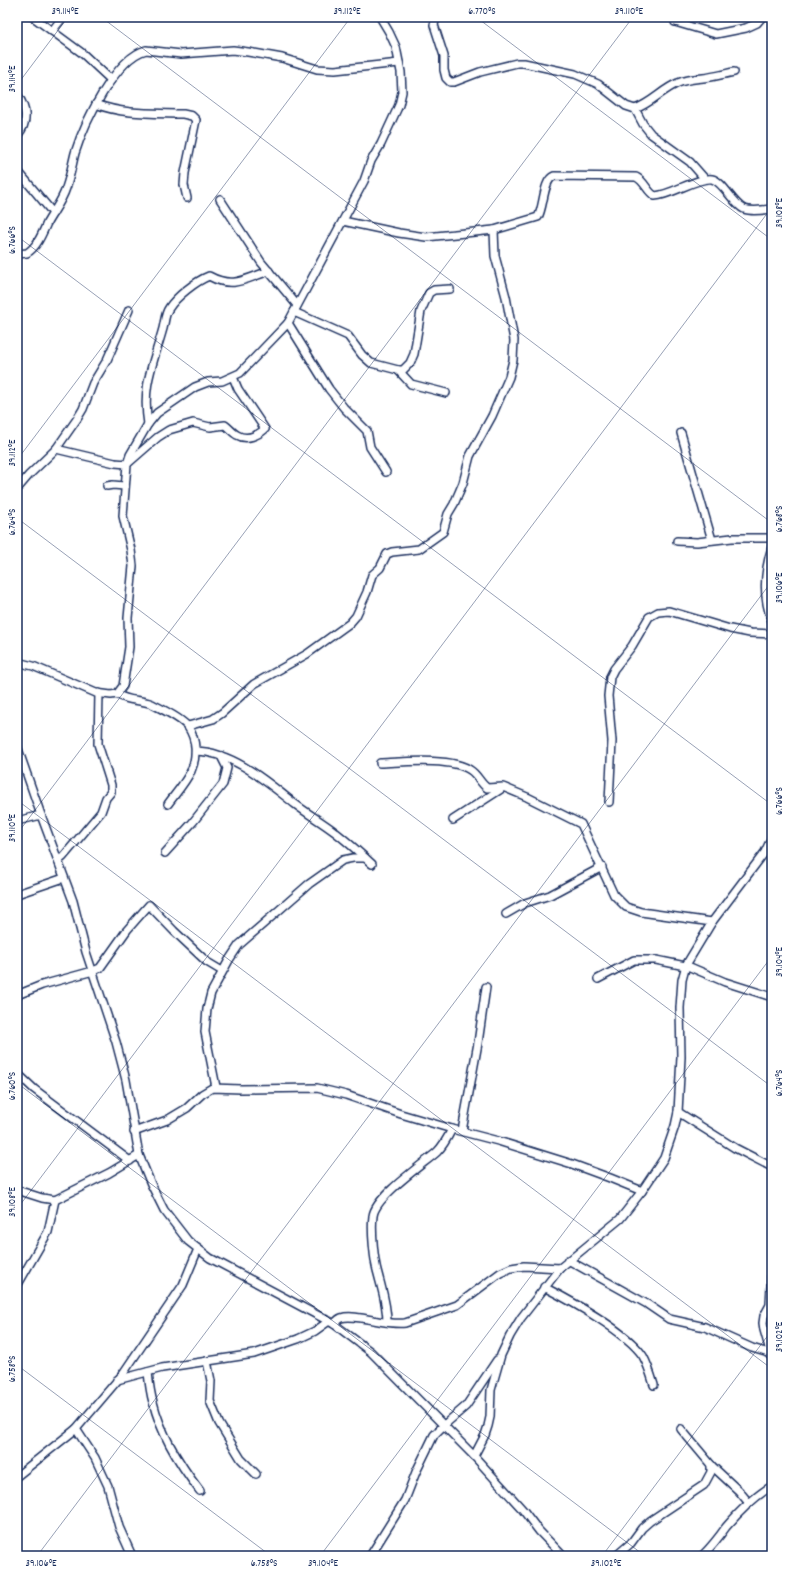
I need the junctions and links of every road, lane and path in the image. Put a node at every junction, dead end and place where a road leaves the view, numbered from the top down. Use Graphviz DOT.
graph roads {
  1 [pos="32,17"];
  2 [pos="63,17"];
  3 [pos="380,17"];
  4 [pos="436,17"];
  5 [pos="762,17"];
  6 [pos="675,22"];
  7 [pos="52,31"];
  8 [pos="400,63"];
  9 [pos="734,72"];
  10 [pos="111,80"];
  11 [pos="17,94"];
  12 [pos="96,104"];
  13 [pos="636,109"];
  14 [pos="17,136"];
  15 [pos="17,170"];
  16 [pos="705,179"];
  17 [pos="187,198"];
  18 [pos="220,198"];
  19 [pos="772,209"];
  20 [pos="52,213"];
  21 [pos="343,221"];
  22 [pos="494,230"];
  23 [pos="17,254"];
  24 [pos="269,271"];
  25 [pos="450,288"];
  26 [pos="297,305"];
  27 [pos="129,310"];
  28 [pos="294,312"];
  29 [pos="288,323"];
  30 [pos="398,370"];
  31 [pos="233,378"];
  32 [pos="446,393"];
  33 [pos="148,424"];
  34 [pos="681,433"];
  35 [pos="56,449"];
  36 [pos="127,464"];
  37 [pos="386,472"];
  38 [pos="107,486"];
  39 [pos="124,486"];
  40 [pos="17,489"];
  41 [pos="772,538"];
  42 [pos="712,540"];
  43 [pos="677,541"];
  44 [pos="772,547"];
  45 [pos="769,604"];
  46 [pos="772,620"];
  47 [pos="772,634"];
  48 [pos="17,662"];
  49 [pos="100,693"];
  50 [pos="117,694"];
  51 [pos="188,726"];
  52 [pos="17,746"];
  53 [pos="196,751"];
  54 [pos="221,756"];
  55 [pos="380,763"];
  56 [pos="503,788"];
  57 [pos="609,802"];
  58 [pos="168,804"];
  59 [pos="41,815"];
  60 [pos="453,820"];
  61 [pos="17,821"];
  62 [pos="772,837"];
  63 [pos="165,853"];
  64 [pos="365,858"];
  65 [pos="58,861"];
  66 [pos="372,864"];
  67 [pos="602,867"];
  68 [pos="64,878"];
  69 [pos="17,894"];
  70 [pos="506,914"];
  71 [pos="712,922"];
  72 [pos="686,965"];
  73 [pos="93,971"];
  74 [pos="222,971"];
  75 [pos="598,979"];
  76 [pos="486,987"];
  77 [pos="17,995"];
  78 [pos="772,998"];
  79 [pos="17,1072"];
  80 [pos="216,1087"];
  81 [pos="678,1112"];
  82 [pos="452,1129"];
  83 [pos="462,1131"];
  84 [pos="134,1132"];
  85 [pos="139,1155"];
  86 [pos="130,1161"];
  87 [pos="772,1167"];
  88 [pos="17,1190"];
  89 [pos="642,1191"];
  90 [pos="55,1200"];
  91 [pos="198,1249"];
  92 [pos="568,1260"];
  93 [pos="772,1266"];
  94 [pos="560,1268"];
  95 [pos="17,1286"];
  96 [pos="544,1287"];
  97 [pos="331,1322"];
  98 [pos="387,1322"];
  99 [pos="501,1355"];
  100 [pos="772,1355"];
  101 [pos="207,1361"];
  102 [pos="148,1372"];
  103 [pos="117,1380"];
  104 [pos="654,1385"];
  105 [pos="444,1425"];
  106 [pos="76,1429"];
  107 [pos="681,1430"];
  108 [pos="474,1456"];
  109 [pos="711,1465"];
  110 [pos="256,1474"];
  111 [pos="17,1476"];
  112 [pos="772,1486"];
  113 [pos="200,1491"];
  114 [pos="749,1503"];
  115 [pos="132,1556"];
  116 [pos="370,1556"];
  117 [pos="563,1556"];
  118 [pos="616,1556"];
  119 [pos="702,1556"];
  1 -- 7 [label="street"];
  2 -- 7 [label="street"];
  3 -- 8 [label="street"];
  4 -- 13 [label="street"];
  5 -- 6 [label="street"];
  7 -- 10 [label="street"];
  8 -- 10 [label="street"];
  8 -- 21 [label="street"];
  9 -- 13 [label="street"];
  10 -- 12 [label="street"];
  11 -- 14 [label="street"];
  12 -- 17 [label="street"];
  12 -- 20 [label="street"];
  13 -- 16 [label="street"];
  15 -- 20 [label="street"];
  16 -- 19 [label="street"];
  16 -- 22 [label="street"];
  18 -- 24 [label="street"];
  20 -- 23 [label="street"];
  21 -- 22 [label="street"];
  21 -- 26 [label="street"];
  22 -- 51 [label="street"];
  24 -- 26 [label="street"];
  24 -- 33 [label="street"];
  25 -- 30 [label="street"];
  26 -- 28 [label="street"];
  27 -- 35 [label="street"];
  28 -- 29 [label="street"];
  28 -- 30 [label="street"];
  29 -- 31 [label="street"];
  29 -- 37 [label="street"];
  30 -- 32 [label="street"];
  31 -- 33 [label="street"];
  31 -- 36 [label="street"];
  33 -- 36 [label="street"];
  34 -- 42 [label="street"];
  35 -- 36 [label="street"];
  35 -- 40 [label="street"];
  36 -- 39 [label="street"];
  38 -- 39 [label="street"];
  39 -- 50 [label="street"];
  41 -- 42 [label="street"];
  42 -- 43 [label="street"];
  44 -- 45 [label="street"];
  45 -- 46 [label="street"];
  47 -- 57 [label="street"];
  48 -- 49 [label="street"];
  49 -- 50 [label="street"];
  49 -- 65 [label="street"];
  50 -- 51 [label="street"];
  51 -- 53 [label="street"];
  52 -- 59 [label="street"];
  53 -- 54 [label="street"];
  53 -- 58 [label="street"];
  54 -- 63 [label="street"];
  54 -- 64 [label="street"];
  55 -- 56 [label="street"];
  56 -- 60 [label="street"];
  56 -- 67 [label="street"];
  59 -- 61 [label="street"];
  59 -- 65 [label="street"];
  62 -- 71 [label="street"];
  64 -- 66 [label="street"];
  64 -- 74 [label="street"];
  65 -- 68 [label="street"];
  67 -- 70 [label="street"];
  67 -- 71 [label="street"];
  68 -- 69 [label="street"];
  68 -- 73 [label="street"];
  71 -- 72 [label="street"];
  72 -- 75 [label="street"];
  72 -- 78 [label="street"];
  72 -- 81 [label="street"];
  73 -- 74 [label="street"];
  73 -- 77 [label="street"];
  73 -- 84 [label="street"];
  74 -- 80 [label="street"];
  76 -- 83 [label="street"];
  79 -- 86 [label="street"];
  80 -- 82 [label="street"];
  80 -- 84 [label="street"];
  81 -- 87 [label="street"];
  81 -- 89 [label="street"];
  82 -- 83 [label="street"];
  82 -- 98 [label="street"];
  83 -- 89 [label="street"];
  84 -- 85 [label="street"];
  85 -- 86 [label="street"];
  85 -- 91 [label="street"];
  86 -- 90 [label="street"];
  88 -- 90 [label="street"];
  89 -- 92 [label="street"];
  90 -- 95 [label="street"];
  91 -- 97 [label="street"];
  91 -- 103 [label="street"];
  92 -- 94 [label="street"];
  92 -- 100 [label="street"];
  93 -- 100 [label="street"];
  94 -- 96 [label="street"];
  94 -- 98 [label="street"];
  96 -- 99 [label="street"];
  96 -- 104 [label="street"];
  97 -- 98 [label="street"];
  97 -- 101 [label="street"];
  97 -- 105 [label="street"];
  99 -- 105 [label="street"];
  99 -- 108 [label="street"];
  101 -- 102 [label="street"];
  101 -- 110 [label="street"];
  102 -- 103 [label="street"];
  102 -- 113 [label="street"];
  103 -- 106 [label="street"];
  105 -- 108 [label="street"];
  105 -- 116 [label="street"];
  106 -- 111 [label="street"];
  106 -- 115 [label="street"];
  107 -- 109 [label="street"];
  108 -- 117 [label="street"];
  109 -- 114 [label="street"];
  109 -- 118 [label="street"];
  112 -- 114 [label="street"];
  114 -- 119 [label="street"];
}
